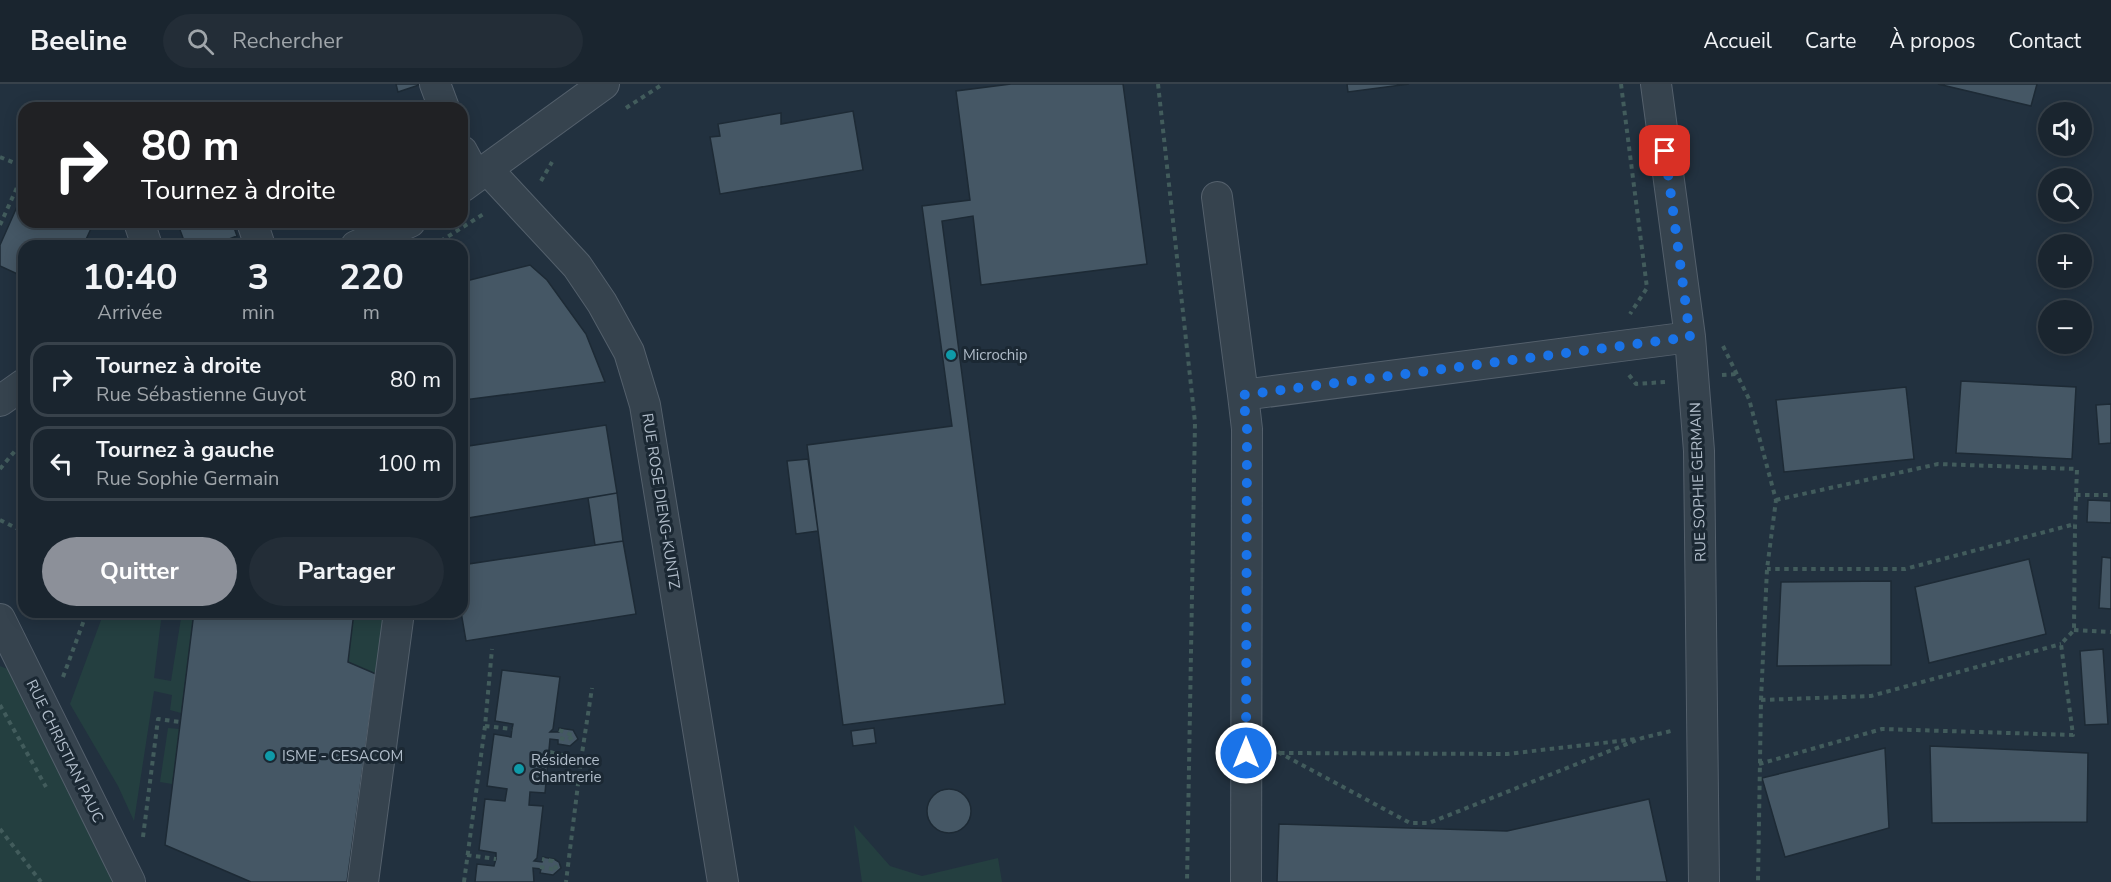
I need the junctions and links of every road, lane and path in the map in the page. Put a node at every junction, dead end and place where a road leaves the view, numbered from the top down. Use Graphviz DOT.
graph roads {
  1 [pos="435,84"];
  2 [pos="604,84"];
  3 [pos="663,84"];
  4 [pos="1158,84"];
  5 [pos="1622,84"];
  6 [pos="1656,84"];
  7 [pos="442,102"];
  8 [pos="623,110"];
  9 [pos="0,157"];
  10 [pos="556,159"];
  11 [pos="468,163"];
  12 [pos="18,164"];
  13 [pos="475,178"];
  14 [pos="18,185"];
  15 [pos="539,189"];
  16 [pos="1217,197"];
  17 [pos="490,219"];
  18 [pos="468,224"];
  19 [pos="0,225"];
  20 [pos="462,228"];
  21 [pos="399,233"];
  22 [pos="376,240"];
  23 [pos="443,240"];
  24 [pos="1704,337"];
  25 [pos="1622,346"];
  26 [pos="18,388"];
  27 [pos="1666,393"];
  28 [pos="1243,395"];
  29 [pos="0,401"];
  30 [pos="18,447"];
  31 [pos="0,469"];
  32 [pos="2076,495"];
  33 [pos="2111,495"];
  34 [pos="1776,500"];
  35 [pos="0,520"];
  36 [pos="2075,524"];
  37 [pos="18,529"];
  38 [pos="1767,570"];
  39 [pos="85,618"];
  40 [pos="398,618"];
  41 [pos="0,619"];
  42 [pos="2074,630"];
  43 [pos="2111,632"];
  44 [pos="2061,644"];
  45 [pos="492,649"];
  46 [pos="592,688"];
  47 [pos="1761,700"];
  48 [pos="48,717"];
  49 [pos="180,722"];
  50 [pos="485,726"];
  51 [pos="512,729"];
  52 [pos="559,730"];
  53 [pos="1674,731"];
  54 [pos="560,738"];
  55 [pos="1642,738"];
  56 [pos="550,752"];
  57 [pos="1246,753"];
  58 [pos="1278,753"];
  59 [pos="581,760"];
  60 [pos="1759,764"];
  61 [pos="0,829"];
  62 [pos="143,839"];
  63 [pos="467,855"];
  64 [pos="496,859"];
  65 [pos="542,859"];
  66 [pos="540,867"];
  67 [pos="41,882"];
  68 [pos="130,882"];
  69 [pos="363,882"];
  70 [pos="464,882"];
  71 [pos="566,882"];
  72 [pos="723,882"];
  73 [pos="1188,882"];
  74 [pos="1246,882"];
  75 [pos="1704,882"];
  76 [pos="1758,882"];
  1 -- 7 [label="street"];
  2 -- 13 [label="street"];
  3 -- 8 [label="path"];
  4 -- 73 [label="path"];
  5 -- 25 [label="path"];
  6 -- 24 [label="street, RUE SOPHIE GERMAIN"];
  9 -- 12 [label="path"];
  10 -- 15 [label="path"];
  11 -- 13 [label="street, RUE ROSE DIENG-KUNTZ"];
  13 -- 72 [label="street, RUE ROSE DIENG-KUNTZ"];
  14 -- 19 [label="path"];
  16 -- 28 [label="street"];
  17 -- 18 [label="path"];
  20 -- 23 [label="path"];
  21 -- 22 [label="street"];
  24 -- 25 [label="street"];
  24 -- 34 [label="path"];
  24 -- 75 [label="street, RUE SOPHIE GERMAIN"];
  25 -- 27 [label="path"];
  25 -- 28 [label="street"];
  26 -- 29 [label="street"];
  28 -- 57 [label="street"];
  30 -- 31 [label="path"];
  32 -- 33 [label="path"];
  32 -- 34 [label="path"];
  32 -- 36 [label="path"];
  34 -- 38 [label="path"];
  35 -- 37 [label="path"];
  36 -- 38 [label="path"];
  36 -- 42 [label="path"];
  38 -- 47 [label="path"];
  39 -- 48 [label="path"];
  40 -- 69 [label="street"];
  41 -- 48 [label="street, RUE CHRISTIAN PAUC"];
  42 -- 43 [label="path"];
  42 -- 44 [label="path"];
  44 -- 47 [label="path"];
  44 -- 60 [label="path"];
  45 -- 50 [label="path"];
  46 -- 59 [label="path"];
  47 -- 60 [label="path"];
  48 -- 68 [label="street, RUE CHRISTIAN PAUC"];
  49 -- 62 [label="path"];
  50 -- 51 [label="path"];
  50 -- 63 [label="path"];
  52 -- 54 [label="path"];
  53 -- 55 [label="path"];
  55 -- 58 [label="path"];
  55 -- 58 [label="path"];
  56 -- 59 [label="path"];
  57 -- 58 [label="path"];
  57 -- 74 [label="street"];
  59 -- 71 [label="path"];
  60 -- 76 [label="path"];
  61 -- 67 [label="path"];
  63 -- 64 [label="path"];
  63 -- 70 [label="path"];
  65 -- 66 [label="path"];
}
